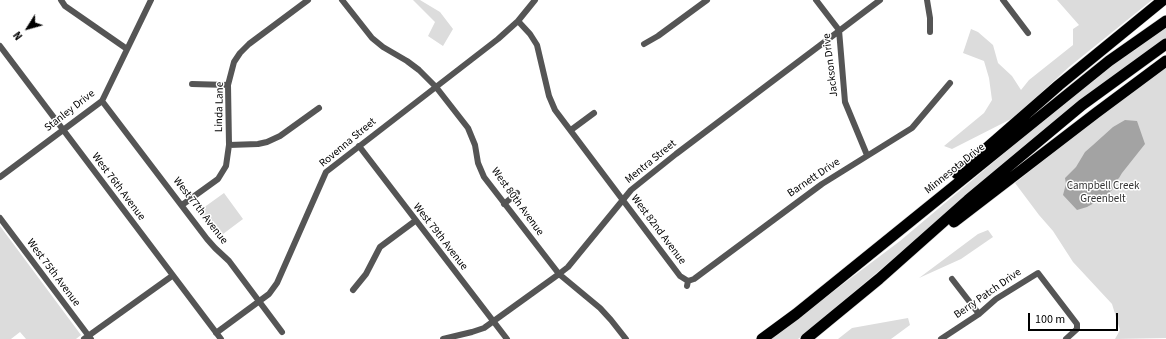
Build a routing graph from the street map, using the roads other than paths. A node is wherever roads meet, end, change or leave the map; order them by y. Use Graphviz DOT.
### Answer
graph roads {
  1 [pos="61,0"];
  2 [pos="151,0"];
  3 [pos="308,0"];
  4 [pos="342,0"];
  5 [pos="535,0"];
  6 [pos="707,0"];
  7 [pos="816,0"];
  8 [pos="880,0"];
  9 [pos="927,0"];
  10 [pos="1004,0"];
  11 [pos="1163,0"];
  12 [pos="518,21"];
  13 [pos="1166,21"];
  14 [pos="839,30"];
  15 [pos="930,32"];
  16 [pos="1028,33"];
  17 [pos="644,44"];
  18 [pos="1166,44"];
  19 [pos="0,46"];
  20 [pos="126,49"];
  21 [pos="1166,61"];
  22 [pos="950,83"];
  23 [pos="192,84"];
  24 [pos="228,85"];
  25 [pos="436,87"];
  26 [pos="102,101"];
  27 [pos="319,108"];
  28 [pos="594,113"];
  29 [pos="63,130"];
  30 [pos="571,130"];
  31 [pos="229,145"];
  32 [pos="359,146"];
  33 [pos="867,156"];
  34 [pos="0,177"];
  35 [pos="516,193"];
  36 [pos="622,199"];
  37 [pos="504,204"];
  38 [pos="182,205"];
  39 [pos="0,218"];
  40 [pos="415,221"];
  41 [pos="853,268"];
  42 [pos="559,274"];
  43 [pos="172,276"];
  44 [pos="879,279"];
  45 [pos="952,279"];
  46 [pos="688,283"];
  47 [pos="353,290"];
  48 [pos="259,301"];
  49 [pos="979,314"];
  50 [pos="494,322"];
  51 [pos="282,332"];
  52 [pos="216,333"];
  53 [pos="88,338"];
  54 [pos="221,339"];
  55 [pos="443,339"];
  56 [pos="506,339"];
  57 [pos="626,339"];
  58 [pos="762,339"];
  59 [pos="806,339"];
  60 [pos="941,339"];
  61 [pos="1066,339"];
  1 -- 20 [label="street"];
  2 -- 20 [label="street, Stanley Drive"];
  3 -- 24 [label="street, Linda Lane"];
  4 -- 25 [label="street, West 80th Avenue"];
  5 -- 12 [label="street, Rovenna Street"];
  6 -- 17 [label="street"];
  7 -- 14 [label="street, Jackson Drive"];
  8 -- 14 [label="street, Mentra Street"];
  9 -- 15 [label="street"];
  10 -- 16 [label="street"];
  11 -- 41 [label="highway"];
  12 -- 25 [label="street, Rovenna Street"];
  12 -- 30 [label="street, West 82nd Avenue"];
  13 -- 41 [label="highway, Minnesota Drive"];
  14 -- 33 [label="street, Jackson Drive"];
  14 -- 36 [label="street, Mentra Street"];
  18 -- 44 [label="highway"];
  19 -- 29 [label="street, West 76th Avenue"];
  20 -- 26 [label="street, Stanley Drive"];
  21 -- 44 [label="highway"];
  22 -- 33 [label="street, Barnett Drive"];
  23 -- 24 [label="street"];
  24 -- 31 [label="street, Linda Lane"];
  25 -- 32 [label="street, Rovenna Street"];
  25 -- 37 [label="street, West 80th Avenue"];
  26 -- 29 [label="street, Stanley Drive"];
  26 -- 38 [label="street, West 77th Avenue"];
  27 -- 31 [label="street"];
  28 -- 30 [label="street"];
  29 -- 34 [label="street, Stanley Drive"];
  29 -- 43 [label="street, West 76th Avenue"];
  30 -- 36 [label="street, West 82nd Avenue"];
  31 -- 38 [label="street, Linda Lane"];
  32 -- 40 [label="street, West 79th Avenue"];
  32 -- 48 [label="street, Rovenna Street"];
  33 -- 46 [label="street, Barnett Drive"];
  35 -- 37 [label="street"];
  36 -- 42 [label="street, Mentra Street"];
  36 -- 46 [label="street, West 82nd Avenue"];
  37 -- 42 [label="street, West 80th Avenue"];
  38 -- 48 [label="street, West 77th Avenue"];
  39 -- 53 [label="street, West 75th Avenue"];
  40 -- 47 [label="street"];
  40 -- 50 [label="street, West 79th Avenue"];
  41 -- 58 [label="highway, Minnesota Drive"];
  42 -- 50 [label="street, Mentra Street"];
  42 -- 57 [label="street, West 80th Avenue"];
  43 -- 52 [label="street, West 76th Avenue"];
  43 -- 53 [label="street"];
  44 -- 59 [label="highway"];
  45 -- 49 [label="street"];
  48 -- 51 [label="street, West 77th Avenue"];
  48 -- 52 [label="street, Rovenna Street"];
  49 -- 60 [label="street, Berry Patch Drive"];
  49 -- 61 [label="street, Berry Patch Drive"];
  50 -- 55 [label="street, Mentra Street"];
  50 -- 56 [label="street, West 79th Avenue"];
  52 -- 54 [label="street, West 76th Avenue"];
}
